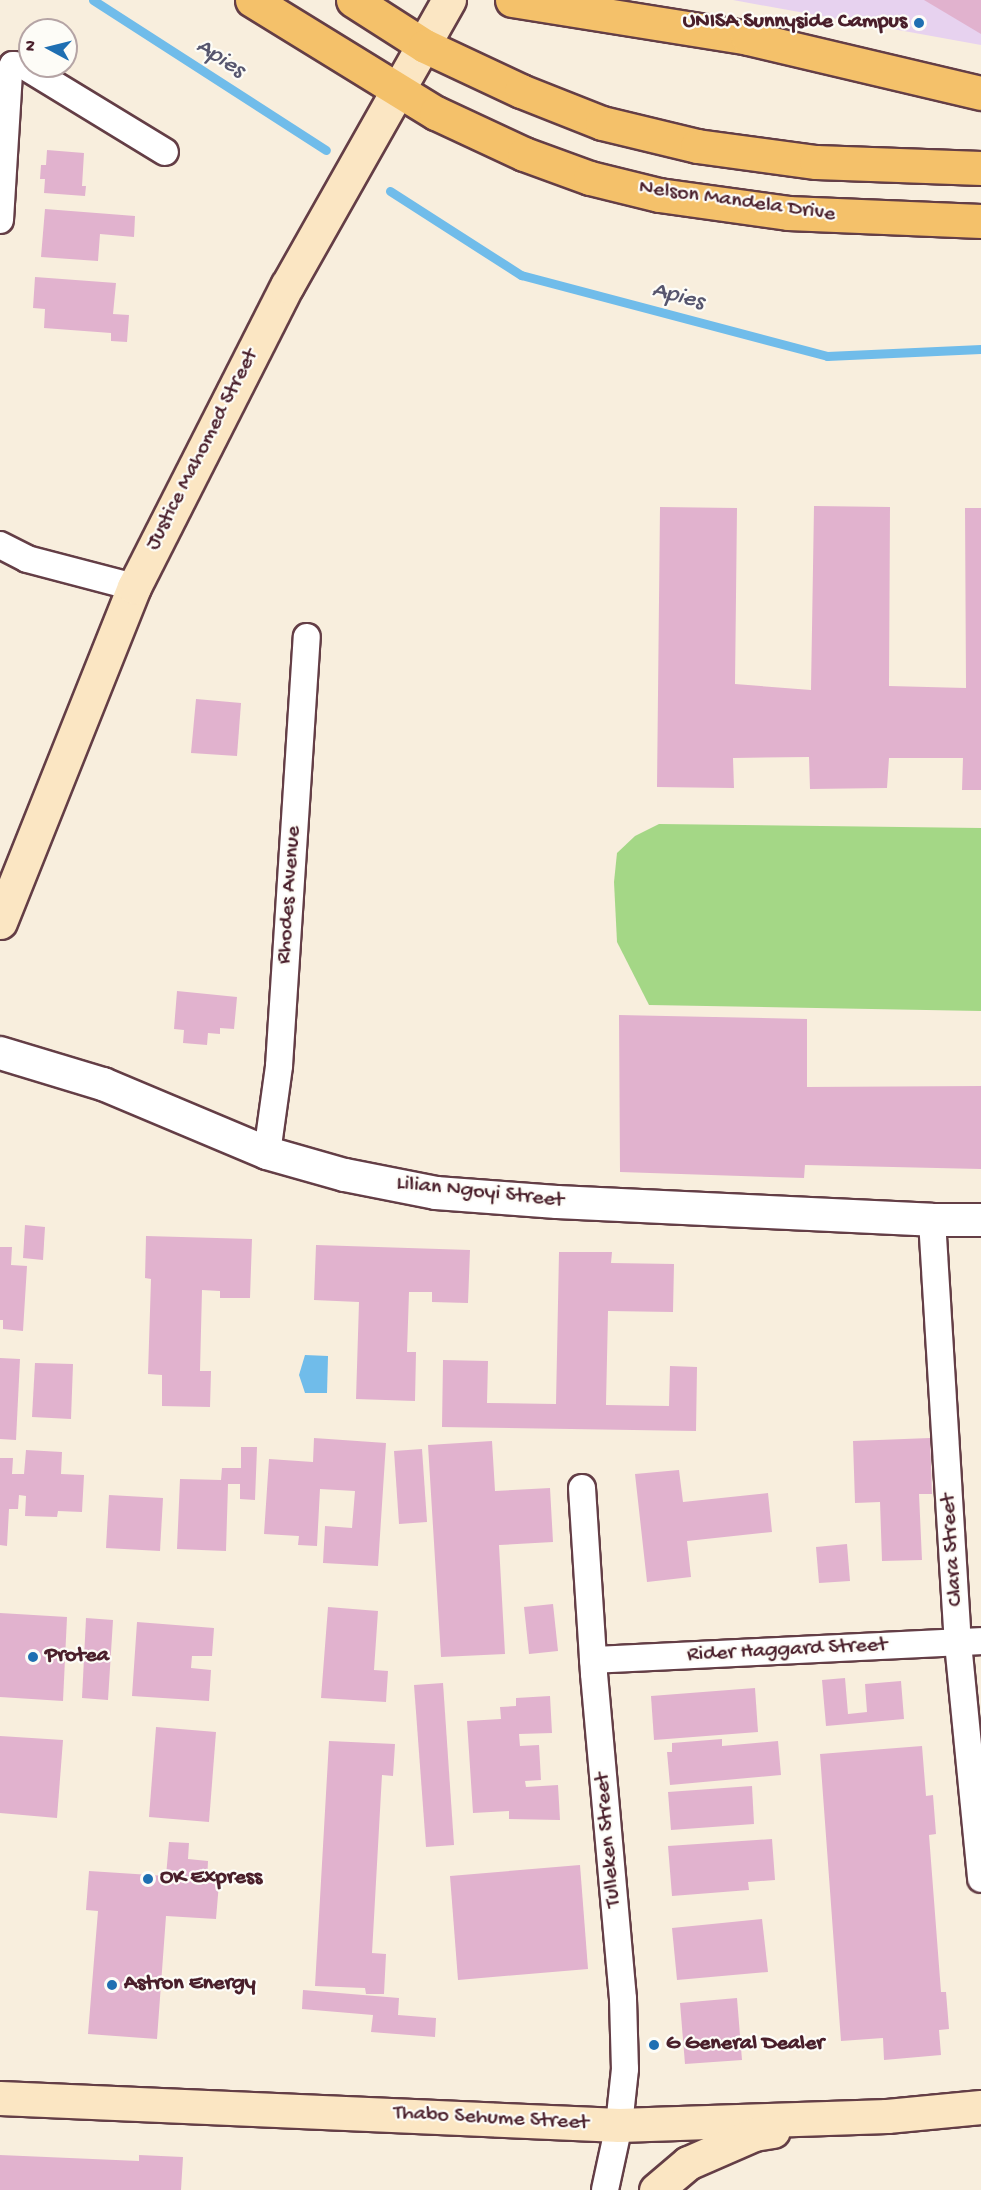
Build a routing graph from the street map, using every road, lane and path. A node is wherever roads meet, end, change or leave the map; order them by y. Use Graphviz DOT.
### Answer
graph roads {
  1 [pos="252,0"];
  2 [pos="352,0"];
  3 [pos="449,0"];
  4 [pos="512,0"];
  5 [pos="425,46"];
  6 [pos="7,58"];
  7 [pos="397,92"];
  8 [pos="981,93"];
  9 [pos="165,152"];
  10 [pos="981,168"];
  11 [pos="0,220"];
  12 [pos="981,221"];
  13 [pos="0,545"];
  14 [pos="134,587"];
  15 [pos="307,637"];
  16 [pos="0,921"];
  17 [pos="0,1053"];
  18 [pos="267,1153"];
  19 [pos="932,1220"];
  20 [pos="981,1220"];
  21 [pos="582,1488"];
  22 [pos="970,1642"];
  23 [pos="593,1660"];
  24 [pos="981,1879"];
  25 [pos="0,2098"];
  26 [pos="981,2107"];
  27 [pos="887,2116"];
  28 [pos="619,2125"];
  29 [pos="606,2190"];
  30 [pos="656,2190"];
  1 -- 7 [label="main road, Nelson Mandela Drive"];
  2 -- 5 [label="main road"];
  3 -- 5 [label="main road, Justice Mahomed Street"];
  4 -- 8 [label="main road"];
  5 -- 7 [label="main road, Justice Mahomed Street"];
  5 -- 10 [label="main road"];
  6 -- 9 [label="street"];
  6 -- 11 [label="street"];
  7 -- 12 [label="main road, Nelson Mandela Drive"];
  7 -- 14 [label="main road, Justice Mahomed Street"];
  13 -- 14 [label="street"];
  14 -- 16 [label="main road, Justice Mahomed Street"];
  15 -- 18 [label="street, Rhodes Avenue"];
  17 -- 18 [label="street, Lilian Ngoyi Street"];
  18 -- 19 [label="street, Lilian Ngoyi Street"];
  19 -- 20 [label="street, Lilian Ngoyi Street"];
  19 -- 22 [label="street, Clara Street"];
  21 -- 23 [label="street, Tulleken Street"];
  22 -- 23 [label="street, Rider Haggard Street"];
  22 -- 24 [label="street, Clara Street"];
  23 -- 28 [label="street, Tulleken Street"];
  25 -- 28 [label="main road, Thabo Sehume Street"];
  26 -- 27 [label="main road, Thabo Sehume Street"];
  27 -- 28 [label="main road, Thabo Sehume Street"];
  27 -- 30 [label="main road"];
  28 -- 29 [label="street, Tulleken Street"];
}
